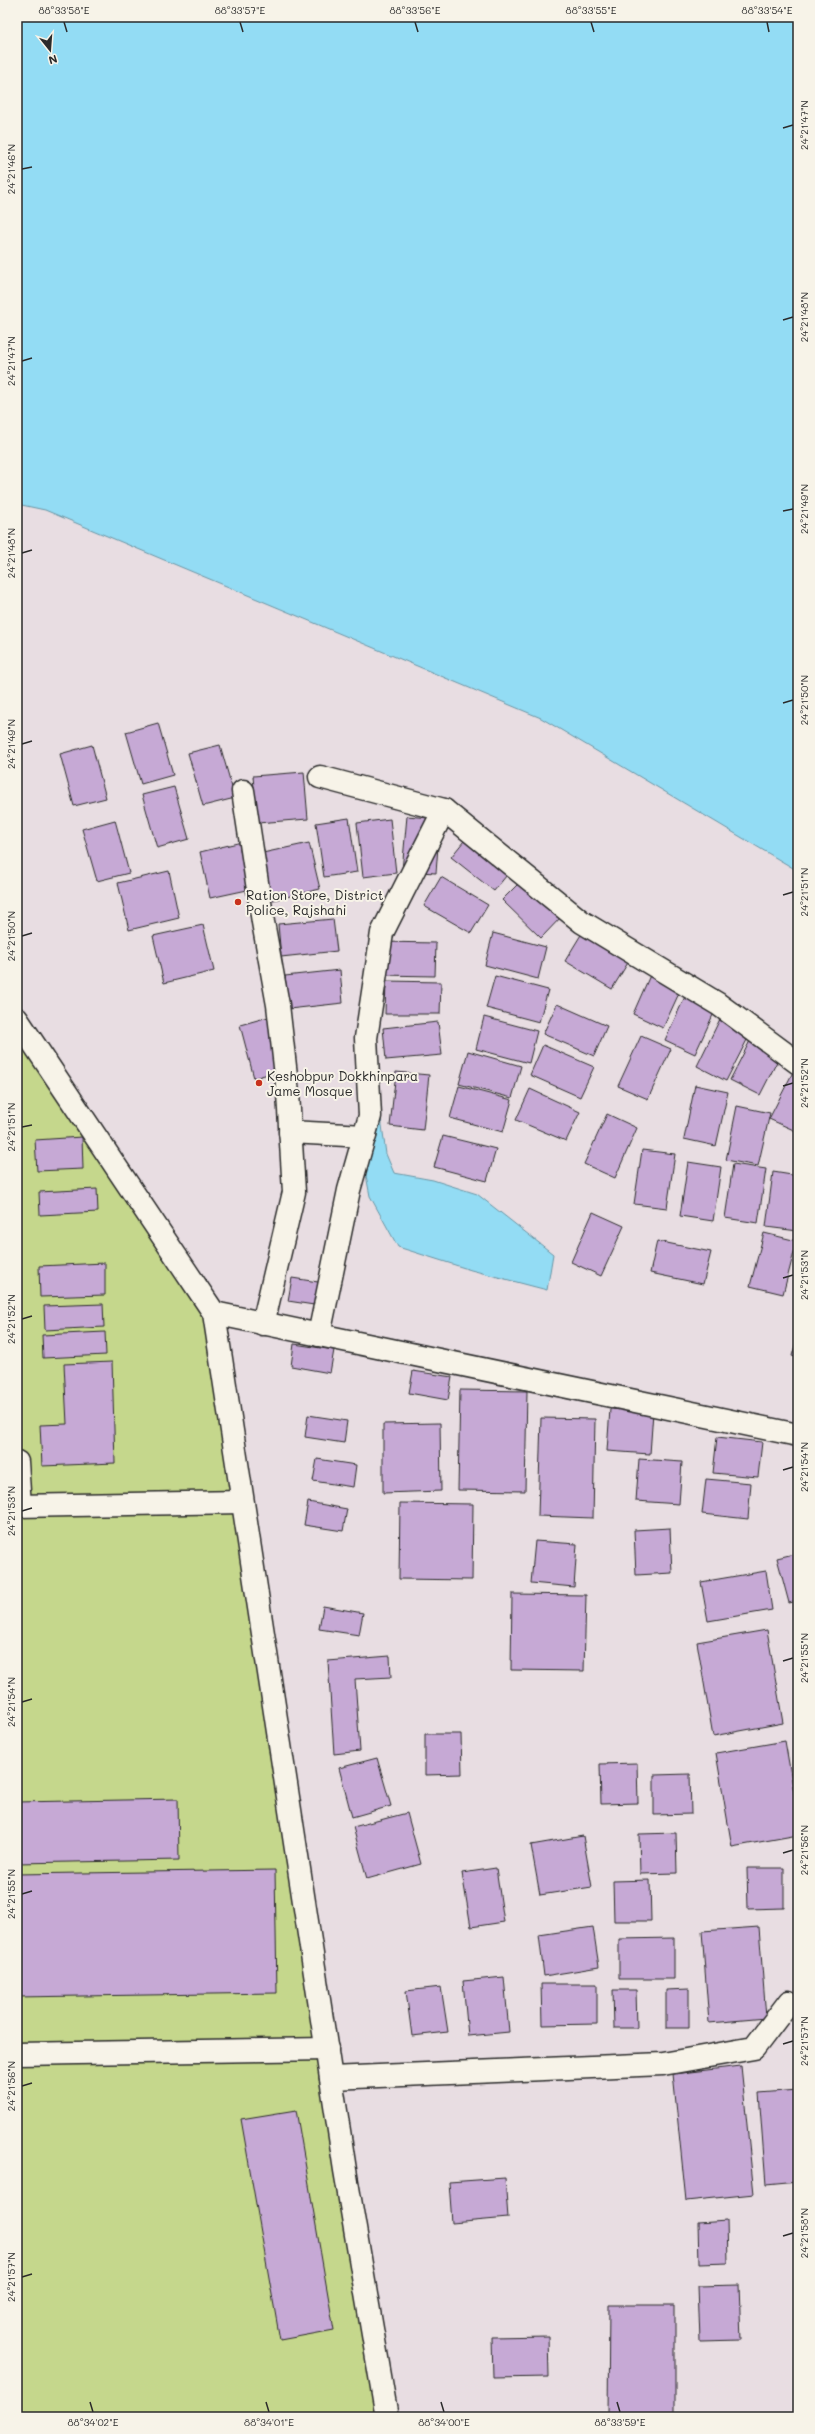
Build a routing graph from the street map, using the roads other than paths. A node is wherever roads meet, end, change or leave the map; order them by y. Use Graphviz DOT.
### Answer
graph roads {
  1 [pos="320,777"];
  2 [pos="243,791"];
  3 [pos="444,810"];
  4 [pos="17,1019"];
  5 [pos="798,1063"];
  6 [pos="290,1132"];
  7 [pos="365,1136"];
  8 [pos="214,1313"];
  9 [pos="263,1324"];
  10 [pos="320,1335"];
  11 [pos="798,1435"];
  12 [pos="17,1462"];
  13 [pos="242,1502"];
  14 [pos="19,1506"];
  15 [pos="789,2002"];
  16 [pos="327,2049"];
  17 [pos="17,2054"];
  18 [pos="331,2078"];
  19 [pos="387,2417"];
  1 -- 3 [label="street"];
  2 -- 6 [label="street"];
  3 -- 5 [label="street"];
  3 -- 7 [label="street"];
  4 -- 8 [label="street"];
  6 -- 7 [label="street"];
  6 -- 9 [label="street"];
  7 -- 10 [label="street"];
  8 -- 9 [label="street"];
  8 -- 13 [label="street"];
  9 -- 10 [label="street"];
  10 -- 11 [label="street"];
  12 -- 14 [label="street"];
  13 -- 14 [label="street"];
  13 -- 16 [label="street"];
  15 -- 18 [label="street"];
  16 -- 17 [label="street"];
  16 -- 18 [label="street"];
  18 -- 19 [label="street"];
}
